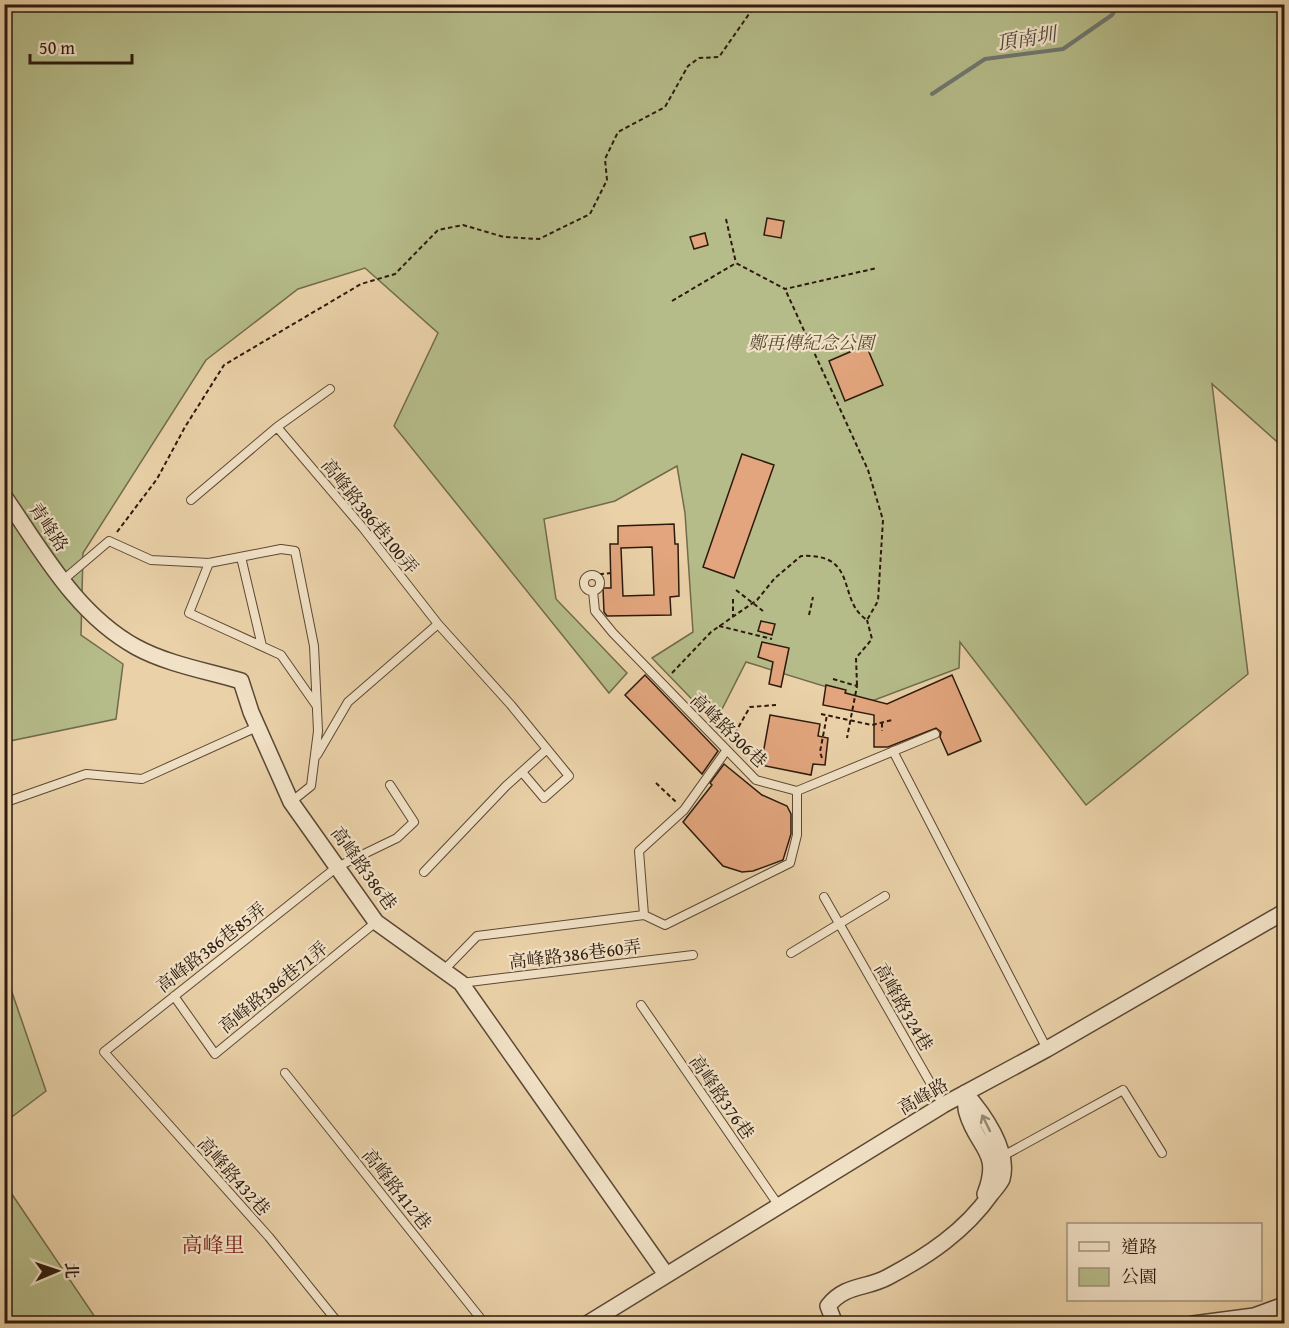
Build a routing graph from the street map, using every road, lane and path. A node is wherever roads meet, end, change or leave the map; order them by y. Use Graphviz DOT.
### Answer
graph roads {
  1 [pos="756,4"];
  2 [pos="726,219"];
  3 [pos="736,263"];
  4 [pos="877,268"];
  5 [pos="785,289"];
  6 [pos="672,301"];
  7 [pos="330,389"];
  8 [pos="277,427"];
  9 [pos="4,496"];
  10 [pos="191,500"];
  11 [pos="109,542"];
  12 [pos="241,556"];
  13 [pos="209,563"];
  14 [pos="611,573"];
  15 [pos="592,574"];
  16 [pos="62,581"];
  17 [pos="736,590"];
  18 [pos="813,597"];
  19 [pos="733,599"];
  20 [pos="753,603"];
  21 [pos="763,611"];
  22 [pos="809,615"];
  23 [pos="733,616"];
  24 [pos="867,620"];
  25 [pos="438,624"];
  26 [pos="719,626"];
  27 [pos="772,639"];
  28 [pos="262,646"];
  29 [pos="672,673"];
  30 [pos="833,679"];
  31 [pos="857,686"];
  32 [pos="776,705"];
  33 [pos="317,706"];
  34 [pos="821,714"];
  35 [pos="827,715"];
  36 [pos="850,720"];
  37 [pos="892,720"];
  38 [pos="882,723"];
  39 [pos="257,727"];
  40 [pos="882,731"];
  41 [pos="935,734"];
  42 [pos="847,738"];
  43 [pos="825,747"];
  44 [pos="546,750"];
  45 [pos="726,751"];
  46 [pos="893,751"];
  47 [pos="820,752"];
  48 [pos="822,758"];
  49 [pos="315,759"];
  50 [pos="522,772"];
  51 [pos="656,783"];
  52 [pos="390,785"];
  53 [pos="797,791"];
  54 [pos="4,799"];
  55 [pos="291,802"];
  56 [pos="684,810"];
  57 [pos="337,867"];
  58 [pos="424,872"];
  59 [pos="885,896"];
  60 [pos="824,897"];
  61 [pos="1284,912"];
  62 [pos="644,915"];
  63 [pos="376,922"];
  64 [pos="839,924"];
  65 [pos="790,953"];
  66 [pos="693,955"];
  67 [pos="444,970"];
  68 [pos="461,983"];
  69 [pos="174,996"];
  70 [pos="641,1005"];
  71 [pos="1047,1049"];
  72 [pos="104,1052"];
  73 [pos="285,1073"];
  74 [pos="965,1093"];
  75 [pos="943,1105"];
  76 [pos="1162,1154"];
  77 [pos="1003,1156"];
  78 [pos="779,1206"];
  79 [pos="978,1212"];
  80 [pos="666,1273"];
  81 [pos="1284,1305"];
  82 [pos="339,1323"];
  83 [pos="485,1323"];
  84 [pos="587,1323"];
  85 [pos="835,1323"];
  86 [pos="1193,1323"];
  1 -- 11 [label="path"];
  2 -- 3 [label="path"];
  3 -- 5 [label="path"];
  3 -- 6 [label="path"];
  4 -- 5 [label="path"];
  5 -- 24 [label="path"];
  7 -- 8 [label="lane"];
  8 -- 10 [label="lane"];
  8 -- 25 [label="lane, 高峰路386巷100弄"];
  9 -- 16 [label="street, 青峰路"];
  11 -- 13 [label="lane"];
  11 -- 16 [label="lane"];
  12 -- 13 [label="lane"];
  12 -- 28 [label="lane"];
  12 -- 33 [label="lane"];
  13 -- 28 [label="lane"];
  14 -- 15 [label="path"];
  15 -- 45 [label="lane, 高峰路306巷"];
  16 -- 39 [label="street, 高峰路386巷"];
  17 -- 20 [label="path"];
  18 -- 22 [label="path"];
  19 -- 23 [label="path"];
  20 -- 21 [label="path"];
  20 -- 23 [label="path"];
  20 -- 24 [label="path"];
  23 -- 26 [label="path"];
  24 -- 31 [label="path"];
  25 -- 44 [label="lane, 高峰路386巷100弄"];
  25 -- 49 [label="lane"];
  26 -- 27 [label="path"];
  26 -- 29 [label="path"];
  28 -- 33 [label="lane"];
  30 -- 31 [label="path"];
  31 -- 36 [label="path"];
  32 -- 45 [label="path"];
  33 -- 49 [label="lane"];
  34 -- 35 [label="path"];
  35 -- 36 [label="path"];
  35 -- 47 [label="path"];
  36 -- 38 [label="path"];
  36 -- 42 [label="path"];
  37 -- 38 [label="path"];
  38 -- 40 [label="path"];
  39 -- 54 [label="lane"];
  39 -- 55 [label="street, 高峰路386巷"];
  41 -- 46 [label="lane"];
  43 -- 47 [label="path"];
  44 -- 50 [label="lane"];
  44 -- 50 [label="lane, 高峰路386巷100弄"];
  45 -- 53 [label="lane, 高峰路306巷"];
  45 -- 56 [label="lane"];
  46 -- 53 [label="lane"];
  46 -- 71 [label="lane"];
  47 -- 48 [label="path"];
  49 -- 55 [label="lane"];
  50 -- 58 [label="lane"];
  51 -- 56 [label="path"];
  52 -- 57 [label="lane, 高峰路386巷85弄"];
  53 -- 62 [label="lane"];
  55 -- 57 [label="street, 高峰路386巷"];
  56 -- 62 [label="lane"];
  57 -- 63 [label="street, 高峰路386巷"];
  57 -- 69 [label="lane, 高峰路386巷85弄"];
  59 -- 64 [label="lane"];
  60 -- 64 [label="lane, 高峰路324巷"];
  61 -- 71 [label="street, 高峰路"];
  62 -- 67 [label="lane"];
  63 -- 67 [label="street, 高峰路386巷"];
  63 -- 69 [label="lane, 高峰路386巷71弄"];
  64 -- 65 [label="lane"];
  64 -- 75 [label="lane, 高峰路324巷"];
  66 -- 68 [label="lane, 高峰路386巷60弄"];
  67 -- 68 [label="street, 高峰路386巷"];
  68 -- 80 [label="street, 高峰路386巷"];
  69 -- 72 [label="lane, 高峰路386巷85弄"];
  70 -- 78 [label="lane, 高峰路376巷"];
  71 -- 74 [label="street, 高峰路"];
  72 -- 82 [label="lane, 高峰路432巷"];
  73 -- 83 [label="lane, 高峰路412巷"];
  74 -- 75 [label="street, 高峰路"];
  77 -- 74 [label="street, one-way"];
  74 -- 79 [label="street"];
  75 -- 78 [label="street, 高峰路"];
  76 -- 77 [label="lane"];
  77 -- 79 [label="street"];
  78 -- 80 [label="street, 高峰路"];
  79 -- 85 [label="street"];
  80 -- 84 [label="street, 高峰路"];
  81 -- 86 [label="street"];
}
